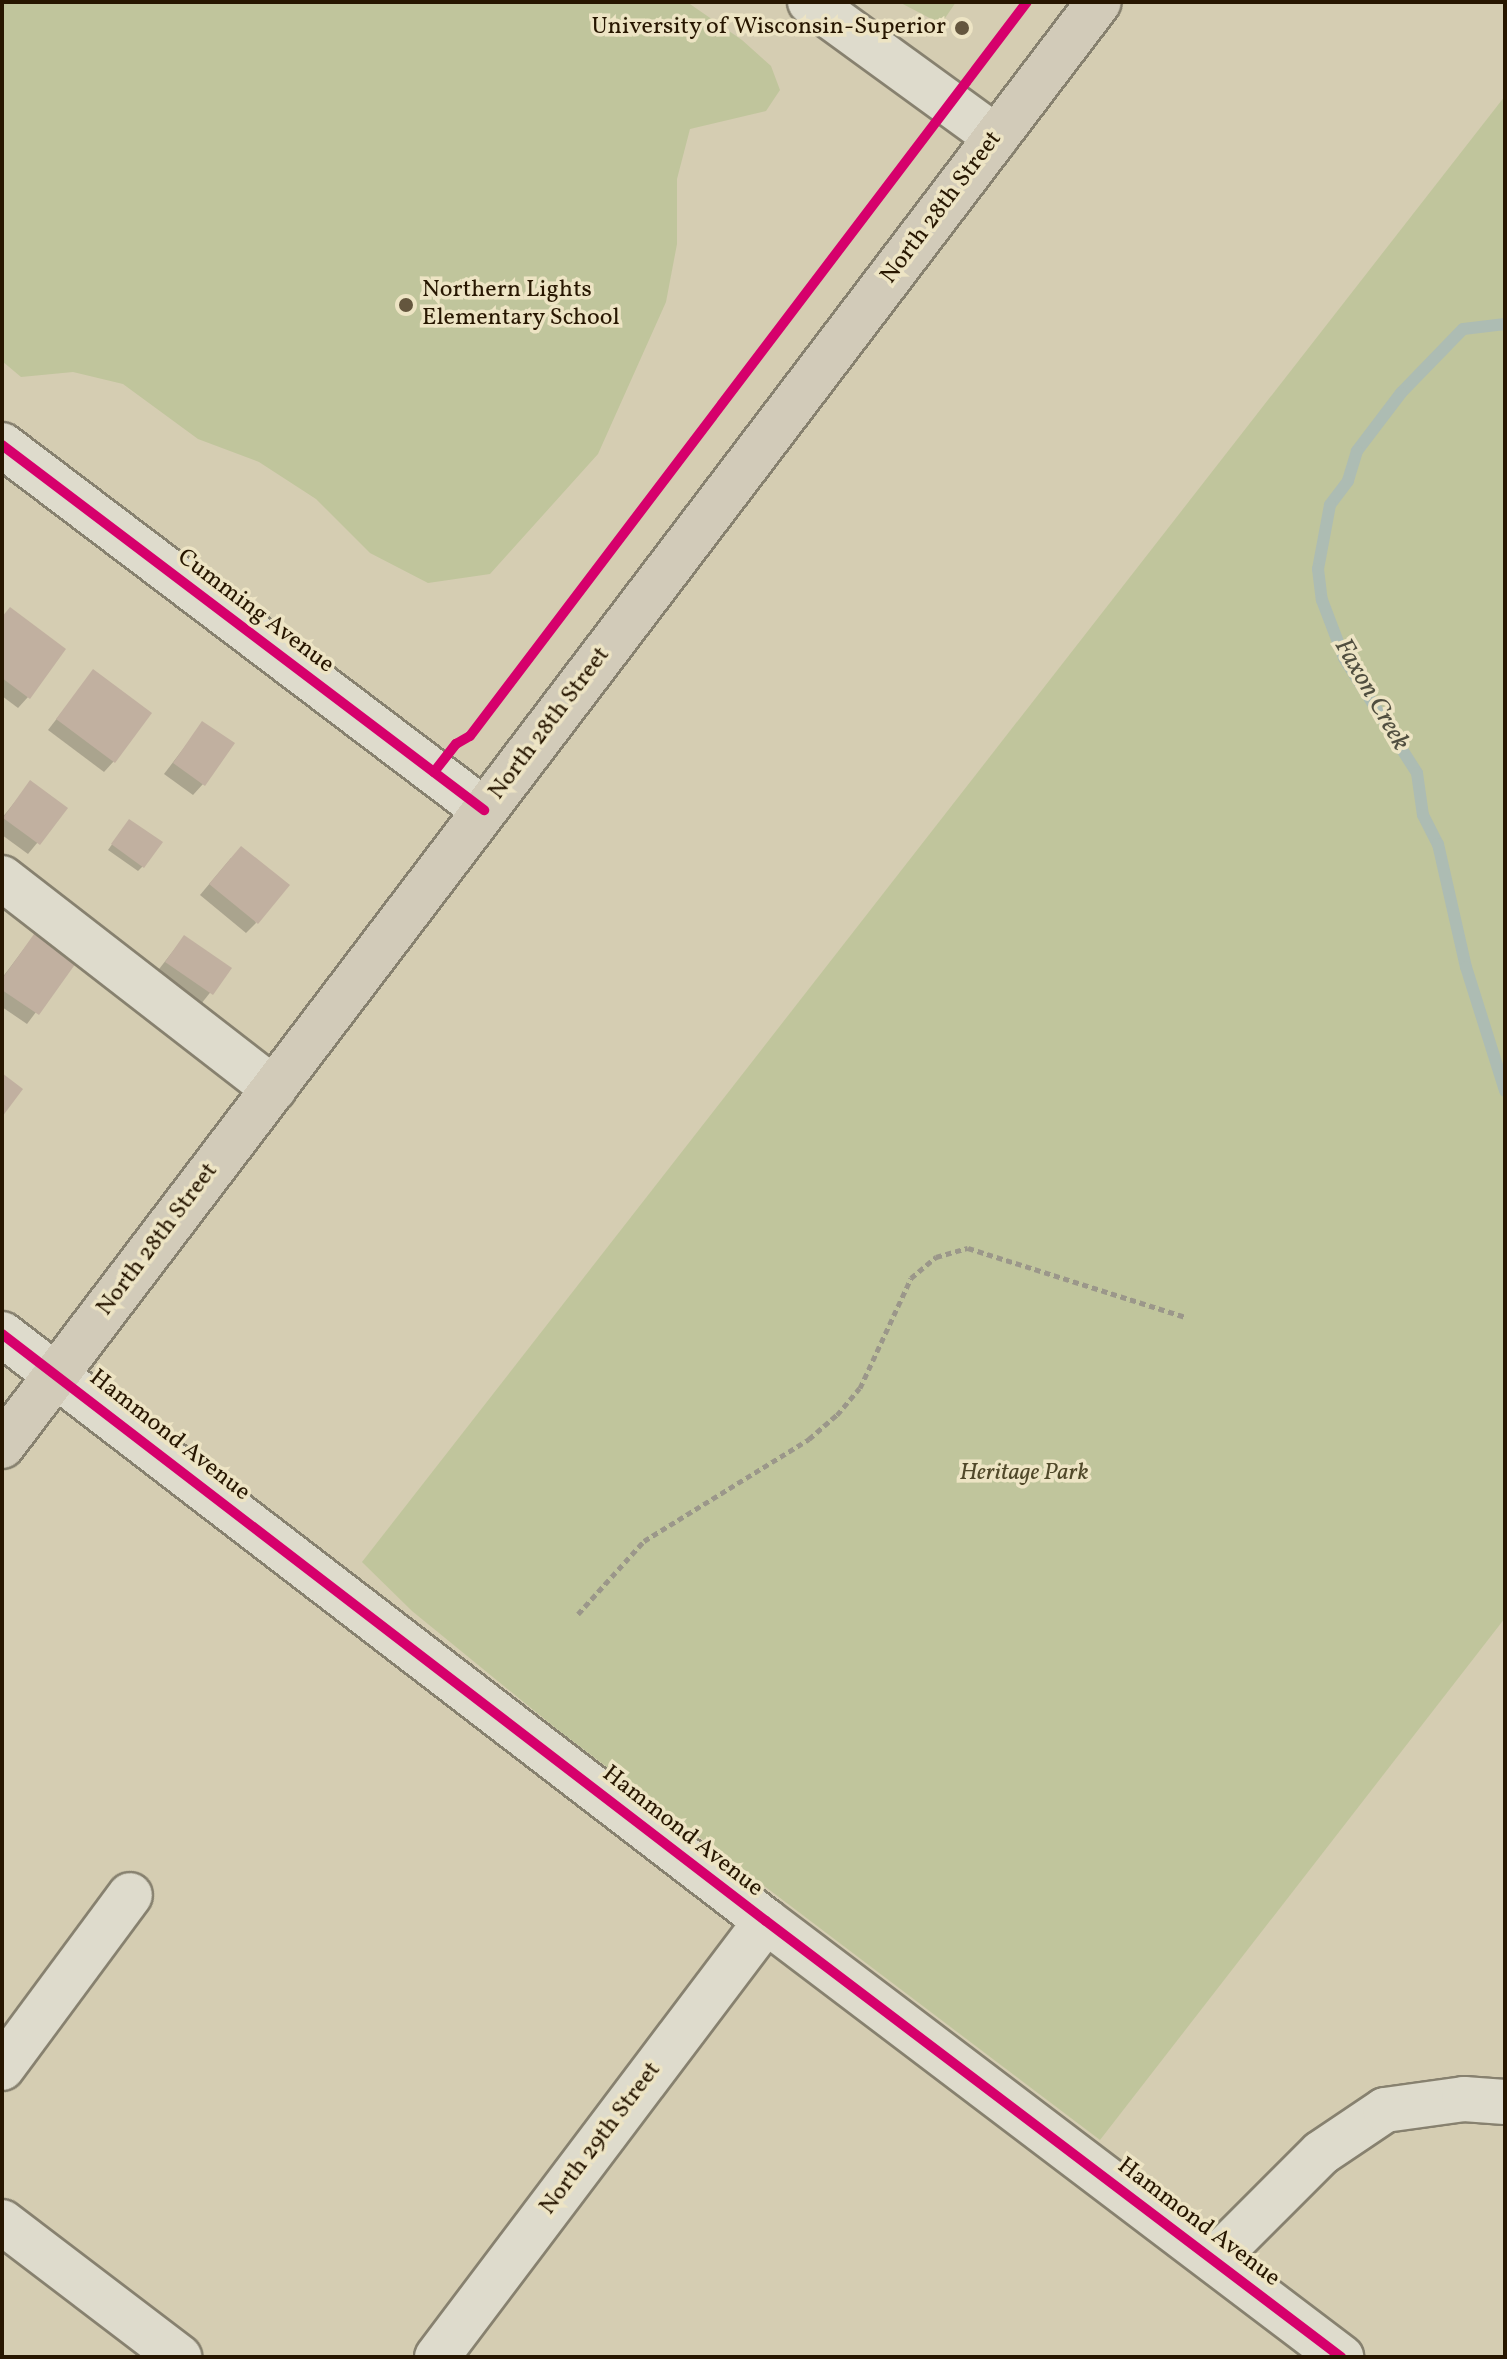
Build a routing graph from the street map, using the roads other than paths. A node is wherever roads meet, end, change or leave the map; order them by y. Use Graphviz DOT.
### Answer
graph roads {
  1 [pos="810,2"];
  2 [pos="1099,2"];
  3 [pos="996,137"];
  4 [pos="2,445"];
  5 [pos="484,810"];
  6 [pos="2,878"];
  7 [pos="274,1089"];
  8 [pos="2,1334"];
  9 [pos="56,1374"];
  10 [pos="2,1446"];
  11 [pos="130,1895"];
  12 [pos="766,1921"];
  13 [pos="2,2068"];
  14 [pos="1505,2102"];
  15 [pos="2,2222"];
  16 [pos="1214,2260"];
  17 [pos="179,2357"];
  18 [pos="437,2357"];
  19 [pos="1341,2357"];
  1 -- 3 [label="street"];
  2 -- 3 [label="main road, North 28th Street"];
  3 -- 5 [label="main road, North 28th Street"];
  4 -- 5 [label="street, Cumming Avenue"];
  5 -- 7 [label="main road, North 28th Street"];
  6 -- 7 [label="street"];
  7 -- 9 [label="main road, North 28th Street"];
  8 -- 9 [label="street, Hammond Avenue"];
  9 -- 10 [label="main road, North 28th Street"];
  9 -- 12 [label="street, Hammond Avenue"];
  11 -- 13 [label="street"];
  12 -- 16 [label="street, Hammond Avenue"];
  12 -- 18 [label="street, North 29th Street"];
  14 -- 16 [label="street"];
  15 -- 17 [label="street"];
  16 -- 19 [label="street, Hammond Avenue"];
}
